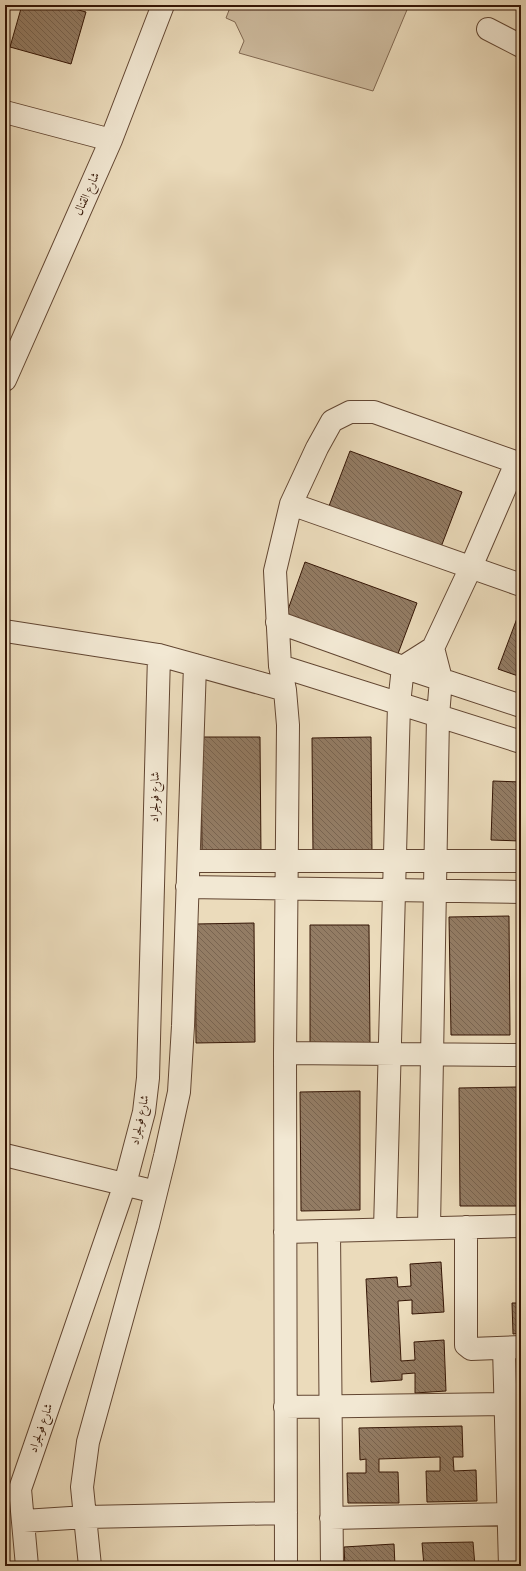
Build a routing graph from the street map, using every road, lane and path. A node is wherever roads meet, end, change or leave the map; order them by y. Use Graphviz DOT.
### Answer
graph roads {
  1 [pos="163,5"];
  2 [pos="488,29"];
  3 [pos="521,46"];
  4 [pos="5,112"];
  5 [pos="111,140"];
  6 [pos="5,380"];
  7 [pos="519,464"];
  8 [pos="291,504"];
  9 [pos="471,567"];
  10 [pos="521,585"];
  11 [pos="277,622"];
  12 [pos="5,631"];
  13 [pos="433,648"];
  14 [pos="159,655"];
  15 [pos="195,665"];
  16 [pos="280,666"];
  17 [pos="403,667"];
  18 [pos="441,680"];
  19 [pos="284,690"];
  20 [pos="399,704"];
  21 [pos="521,706"];
  22 [pos="438,716"];
  23 [pos="521,742"];
  24 [pos="189,861"];
  25 [pos="286,861"];
  26 [pos="395,861"];
  27 [pos="436,861"];
  28 [pos="521,861"];
  29 [pos="187,887"];
  30 [pos="286,888"];
  31 [pos="394,890"];
  32 [pos="435,890"];
  33 [pos="521,892"];
  34 [pos="285,1053"];
  35 [pos="390,1054"];
  36 [pos="432,1054"];
  37 [pos="521,1055"];
  38 [pos="5,1155"];
  39 [pos="125,1184"];
  40 [pos="156,1192"];
  41 [pos="521,1226"];
  42 [pos="466,1227"];
  43 [pos="429,1228"];
  44 [pos="385,1229"];
  45 [pos="329,1231"];
  46 [pos="285,1232"];
  47 [pos="513,1348"];
  48 [pos="506,1404"];
  49 [pos="330,1406"];
  50 [pos="286,1407"];
  51 [pos="13,1487"];
  52 [pos="286,1513"];
  53 [pos="86,1517"];
  54 [pos="331,1518"];
  55 [pos="24,1521"];
  56 [pos="513,1526"];
  57 [pos="27,1566"];
  58 [pos="90,1566"];
  59 [pos="286,1566"];
  60 [pos="332,1566"];
  61 [pos="510,1566"];
  1 -- 5 [label="street, شارع القنال"];
  2 -- 3 [label="street"];
  4 -- 5 [label="street"];
  5 -- 6 [label="street, شارع القنال"];
  7 -- 8 [label="street"];
  7 -- 9 [label="street"];
  8 -- 9 [label="street"];
  8 -- 11 [label="street"];
  9 -- 10 [label="street"];
  9 -- 13 [label="street"];
  11 -- 16 [label="street"];
  11 -- 17 [label="street"];
  12 -- 14 [label="street"];
  13 -- 17 [label="street"];
  13 -- 18 [label="street"];
  14 -- 15 [label="street"];
  14 -- 39 [label="street, شارع فولجراد"];
  15 -- 19 [label="street"];
  15 -- 24 [label="street"];
  16 -- 19 [label="street"];
  16 -- 20 [label="street"];
  17 -- 18 [label="street"];
  17 -- 20 [label="street"];
  18 -- 21 [label="street"];
  18 -- 22 [label="street"];
  19 -- 25 [label="street"];
  20 -- 22 [label="street"];
  20 -- 26 [label="street"];
  22 -- 23 [label="street"];
  22 -- 27 [label="street"];
  24 -- 25 [label="street"];
  24 -- 29 [label="street"];
  25 -- 26 [label="street"];
  25 -- 30 [label="street"];
  26 -- 27 [label="street"];
  26 -- 31 [label="street"];
  27 -- 28 [label="street"];
  27 -- 32 [label="street"];
  29 -- 30 [label="street"];
  29 -- 40 [label="street"];
  30 -- 31 [label="street"];
  30 -- 34 [label="street"];
  31 -- 32 [label="street"];
  31 -- 35 [label="street"];
  32 -- 33 [label="street"];
  32 -- 36 [label="street"];
  34 -- 35 [label="street"];
  34 -- 46 [label="street"];
  35 -- 36 [label="street"];
  35 -- 44 [label="street"];
  36 -- 37 [label="street"];
  36 -- 43 [label="street"];
  38 -- 39 [label="street"];
  39 -- 40 [label="street"];
  39 -- 51 [label="street, شارع فولجراد"];
  40 -- 53 [label="street"];
  41 -- 42 [label="street"];
  42 -- 43 [label="street"];
  42 -- 47 [label="street"];
  43 -- 44 [label="street"];
  44 -- 45 [label="street"];
  45 -- 46 [label="street"];
  45 -- 49 [label="street"];
  46 -- 50 [label="street"];
  47 -- 48 [label="street"];
  48 -- 49 [label="street"];
  48 -- 56 [label="street"];
  49 -- 50 [label="street"];
  49 -- 54 [label="street"];
  50 -- 52 [label="street"];
  51 -- 55 [label="street, شارع فولجراد"];
  52 -- 53 [label="street"];
  52 -- 59 [label="street"];
  53 -- 55 [label="street"];
  53 -- 58 [label="street"];
  54 -- 56 [label="street"];
  54 -- 60 [label="street"];
  55 -- 57 [label="street, شارع فولجراد"];
  56 -- 61 [label="street"];
}
